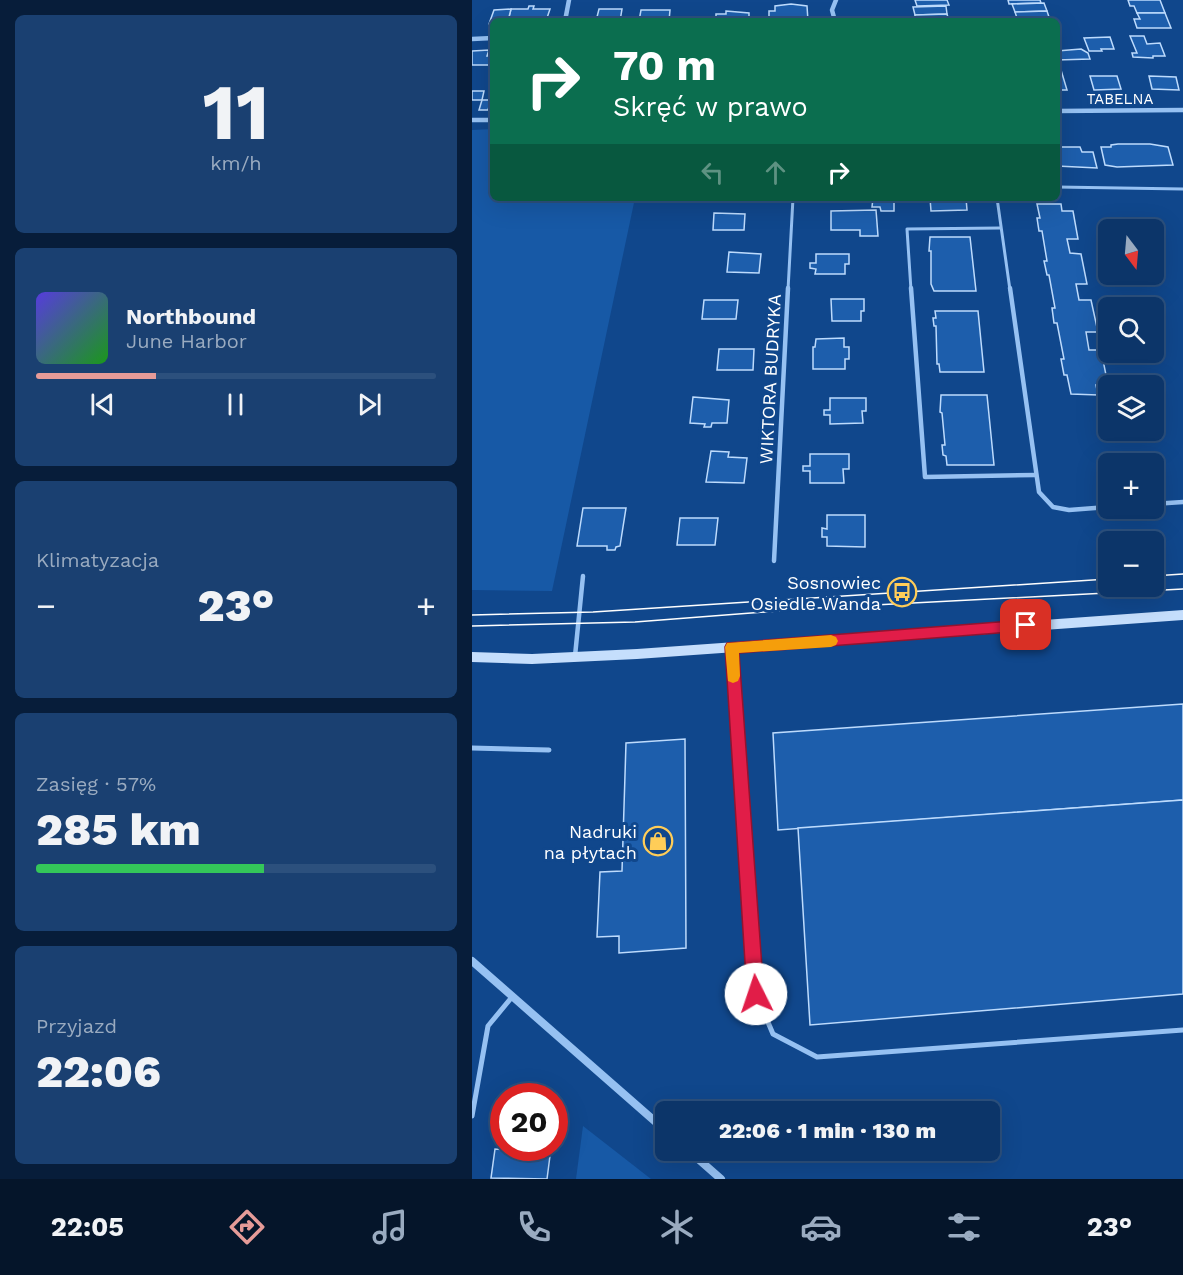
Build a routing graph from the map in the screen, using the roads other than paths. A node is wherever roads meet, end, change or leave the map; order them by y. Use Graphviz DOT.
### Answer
graph roads {
  1 [pos="569,0"];
  2 [pos="836,0"];
  3 [pos="566,18"];
  4 [pos="834,18"];
  5 [pos="490,38"];
  6 [pos="472,39"];
  7 [pos="1183,110"];
  8 [pos="1060,111"];
  9 [pos="472,120"];
  10 [pos="490,120"];
  11 [pos="1060,187"];
  12 [pos="1183,189"];
  13 [pos="793,201"];
  14 [pos="997,201"];
  15 [pos="1000,228"];
  16 [pos="1036,475"];
  17 [pos="1183,502"];
  18 [pos="1164,503"];
  19 [pos="1098,508"];
  20 [pos="774,561"];
  21 [pos="583,576"];
  22 [pos="1183,615"];
  23 [pos="732,647"];
  24 [pos="575,656"];
  25 [pos="472,657"];
  26 [pos="472,748"];
  27 [pos="549,750"];
  28 [pos="472,961"];
  29 [pos="512,997"];
  30 [pos="1183,1030"];
  31 [pos="472,1116"];
  32 [pos="655,1121"];
  33 [pos="701,1161"];
  34 [pos="721,1179"];
  1 -- 3 [label="street"];
  2 -- 4 [label="street"];
  5 -- 6 [label="street"];
  7 -- 8 [label="street, TABELNA"];
  9 -- 10 [label="street"];
  11 -- 12 [label="lane"];
  13 -- 20 [label="lane, WIKTORA BUDRYKA"];
  14 -- 15 [label="lane"];
  15 -- 16 [label="lane"];
  15 -- 16 [label="lane"];
  16 -- 19 [label="lane"];
  17 -- 18 [label="lane"];
  21 -- 24 [label="lane"];
  22 -- 23 [label="main road"];
  23 -- 24 [label="main road"];
  23 -- 30 [label="lane"];
  24 -- 25 [label="main road"];
  26 -- 27 [label="lane"];
  28 -- 29 [label="street"];
  29 -- 31 [label="lane"];
  29 -- 32 [label="street"];
  33 -- 34 [label="street"];
}
